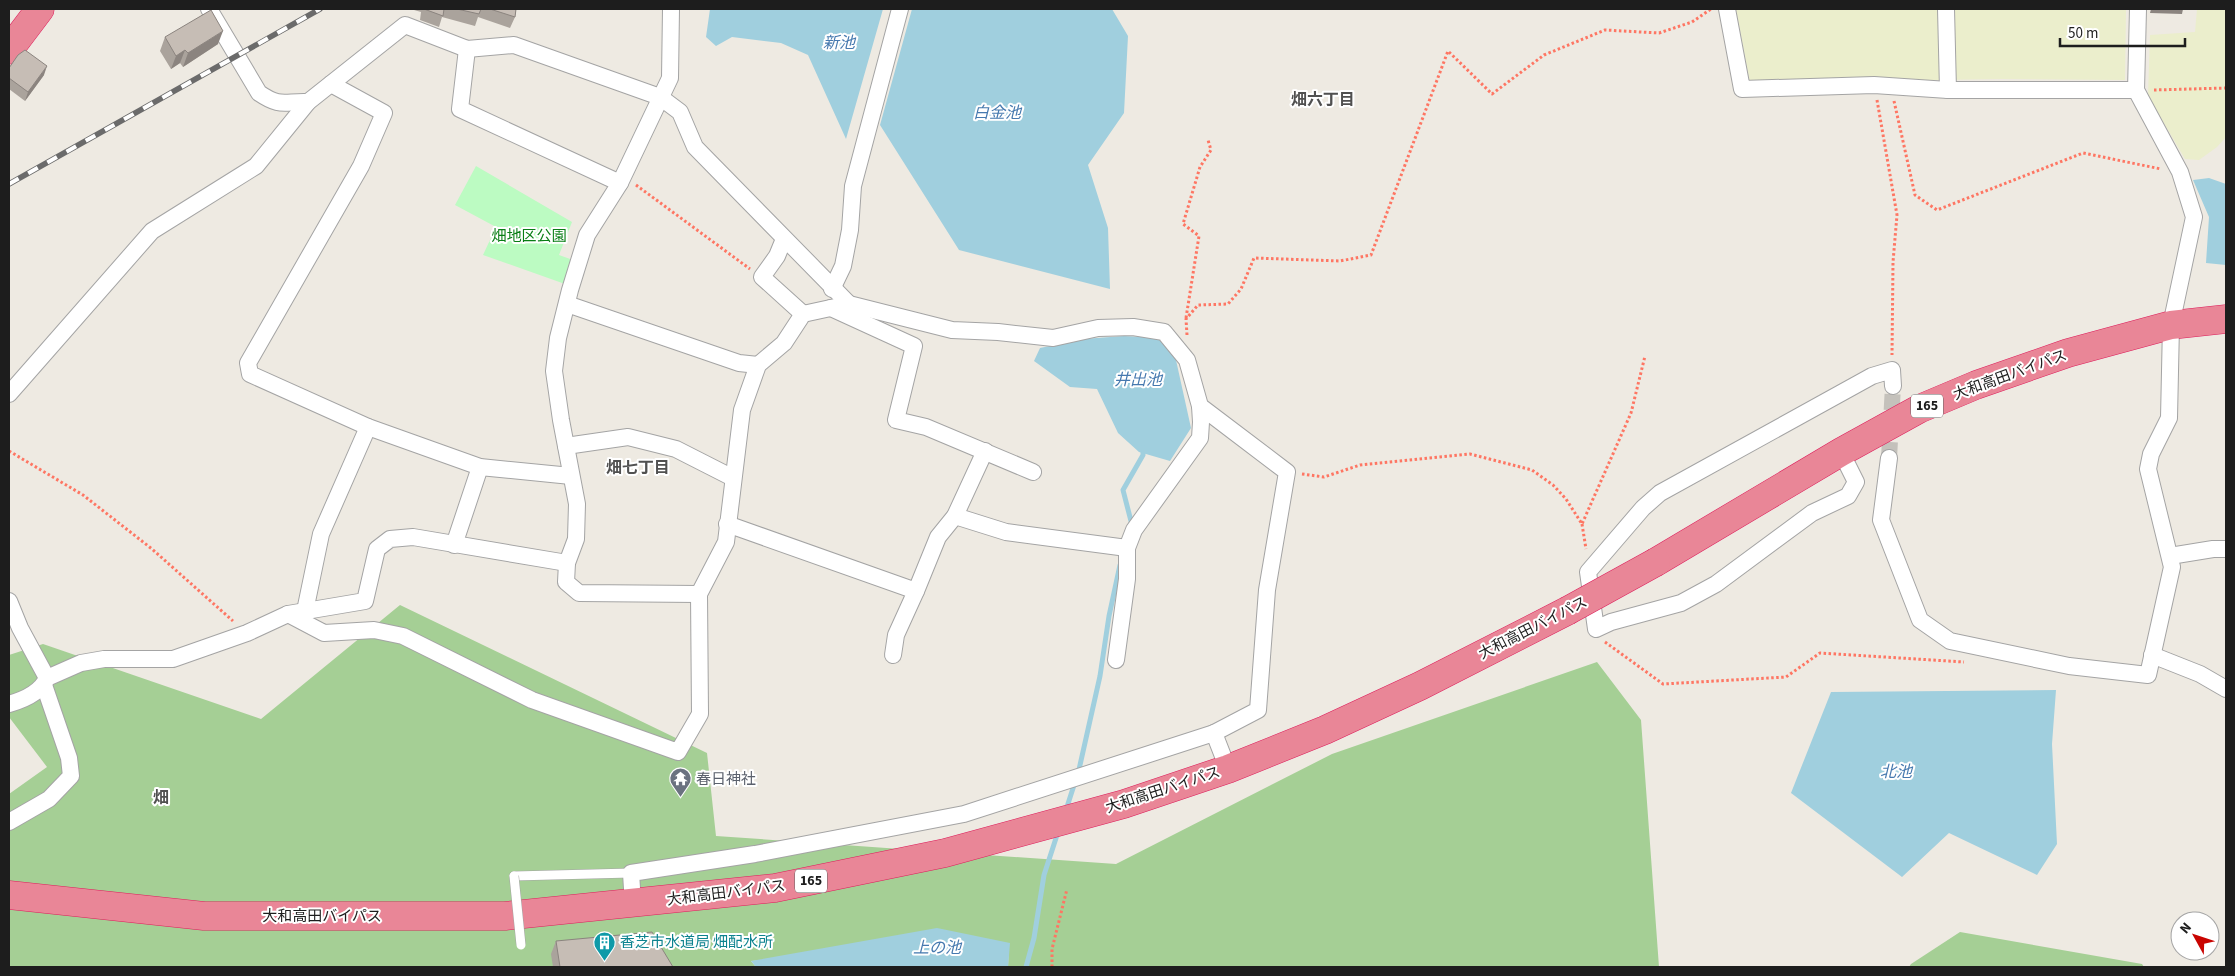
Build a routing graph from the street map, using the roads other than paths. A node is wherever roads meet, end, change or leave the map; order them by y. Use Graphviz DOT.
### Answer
graph roads {
  1 [pos="40,9"];
  2 [pos="209,9"];
  3 [pos="671,9"];
  4 [pos="900,9"];
  5 [pos="1727,9"];
  6 [pos="1946,9"];
  7 [pos="2138,9"];
  8 [pos="13,36"];
  9 [pos="468,50"];
  10 [pos="331,84"];
  11 [pos="1948,90"];
  12 [pos="2136,90"];
  13 [pos="660,97"];
  14 [pos="308,102"];
  15 [pos="622,180"];
  16 [pos="784,239"];
  17 [pos="832,289"];
  18 [pos="567,304"];
  19 [pos="849,304"];
  20 [pos="831,308"];
  21 [pos="803,314"];
  22 [pos="2226,319"];
  23 [pos="2172,325"];
  24 [pos="758,365"];
  25 [pos="1893,386"];
  26 [pos="9,394"];
  27 [pos="1200,406"];
  28 [pos="368,427"];
  29 [pos="566,446"];
  30 [pos="985,452"];
  31 [pos="1841,452"];
  32 [pos="1889,458"];
  33 [pos="480,467"];
  34 [pos="1033,472"];
  35 [pos="571,476"];
  36 [pos="733,478"];
  37 [pos="955,516"];
  38 [pos="727,524"];
  39 [pos="454,545"];
  40 [pos="1127,548"];
  41 [pos="2226,549"];
  42 [pos="2170,556"];
  43 [pos="567,563"];
  44 [pos="916,591"];
  45 [pos="699,594"];
  46 [pos="9,601"];
  47 [pos="305,611"];
  48 [pos="288,614"];
  49 [pos="893,655"];
  50 [pos="2152,656"];
  51 [pos="1116,660"];
  52 [pos="46,681"];
  53 [pos="2226,689"];
  54 [pos="9,704"];
  55 [pos="1214,733"];
  56 [pos="1228,769"];
  57 [pos="9,822"];
  58 [pos="631,873"];
  59 [pos="9,895"];
  60 [pos="633,904"];
  61 [pos="521,945"];
  1 -- 8 [label="highway"];
  2 -- 14 [label="street"];
  3 -- 13 [label="street"];
  4 -- 17 [label="street"];
  5 -- 11 [label="street"];
  6 -- 11 [label="street"];
  7 -- 12 [label="street"];
  9 -- 10 [label="street"];
  9 -- 13 [label="street"];
  9 -- 15 [label="street"];
  10 -- 14 [label="street"];
  10 -- 28 [label="street"];
  11 -- 12 [label="street"];
  12 -- 23 [label="street"];
  13 -- 15 [label="street"];
  13 -- 16 [label="street"];
  14 -- 26 [label="street"];
  15 -- 18 [label="street"];
  16 -- 17 [label="street"];
  16 -- 21 [label="street"];
  17 -- 19 [label="street"];
  18 -- 24 [label="street"];
  18 -- 29 [label="street"];
  19 -- 20 [label="street"];
  19 -- 27 [label="street"];
  20 -- 21 [label="street"];
  20 -- 30 [label="street"];
  21 -- 24 [label="street"];
  22 -- 23 [label="highway, 大和高田バイパス / 165"];
  23 -- 31 [label="highway, 大和高田バイパス / 165"];
  23 -- 42 [label="street"];
  24 -- 36 [label="street"];
  25 -- 31 [label="street"];
  27 -- 40 [label="street"];
  27 -- 55 [label="street"];
  28 -- 33 [label="street"];
  28 -- 47 [label="street"];
  29 -- 35 [label="street"];
  29 -- 36 [label="street"];
  30 -- 34 [label="street"];
  30 -- 37 [label="street"];
  31 -- 56 [label="highway, 大和高田バイパス / 165, bridge"];
  32 -- 50 [label="street"];
  33 -- 35 [label="street"];
  33 -- 39 [label="street"];
  35 -- 43 [label="street"];
  36 -- 38 [label="street"];
  37 -- 40 [label="street"];
  37 -- 44 [label="street"];
  38 -- 44 [label="street"];
  38 -- 45 [label="street"];
  39 -- 43 [label="street"];
  39 -- 47 [label="street"];
  40 -- 51 [label="street"];
  41 -- 42 [label="street"];
  42 -- 50 [label="street"];
  43 -- 45 [label="street"];
  44 -- 49 [label="street"];
  45 -- 48 [label="street"];
  46 -- 52 [label="street"];
  47 -- 48 [label="street"];
  48 -- 52 [label="street"];
  50 -- 53 [label="street"];
  52 -- 54 [label="street"];
  52 -- 57 [label="street"];
  55 -- 56 [label="street"];
  55 -- 58 [label="street"];
  56 -- 60 [label="highway, 大和高田バイパス / 165"];
  58 -- 60 [label="street"];
  58 -- 61 [label="lane, bridge"];
  59 -- 60 [label="highway, 大和高田バイパス / 165"];
}
